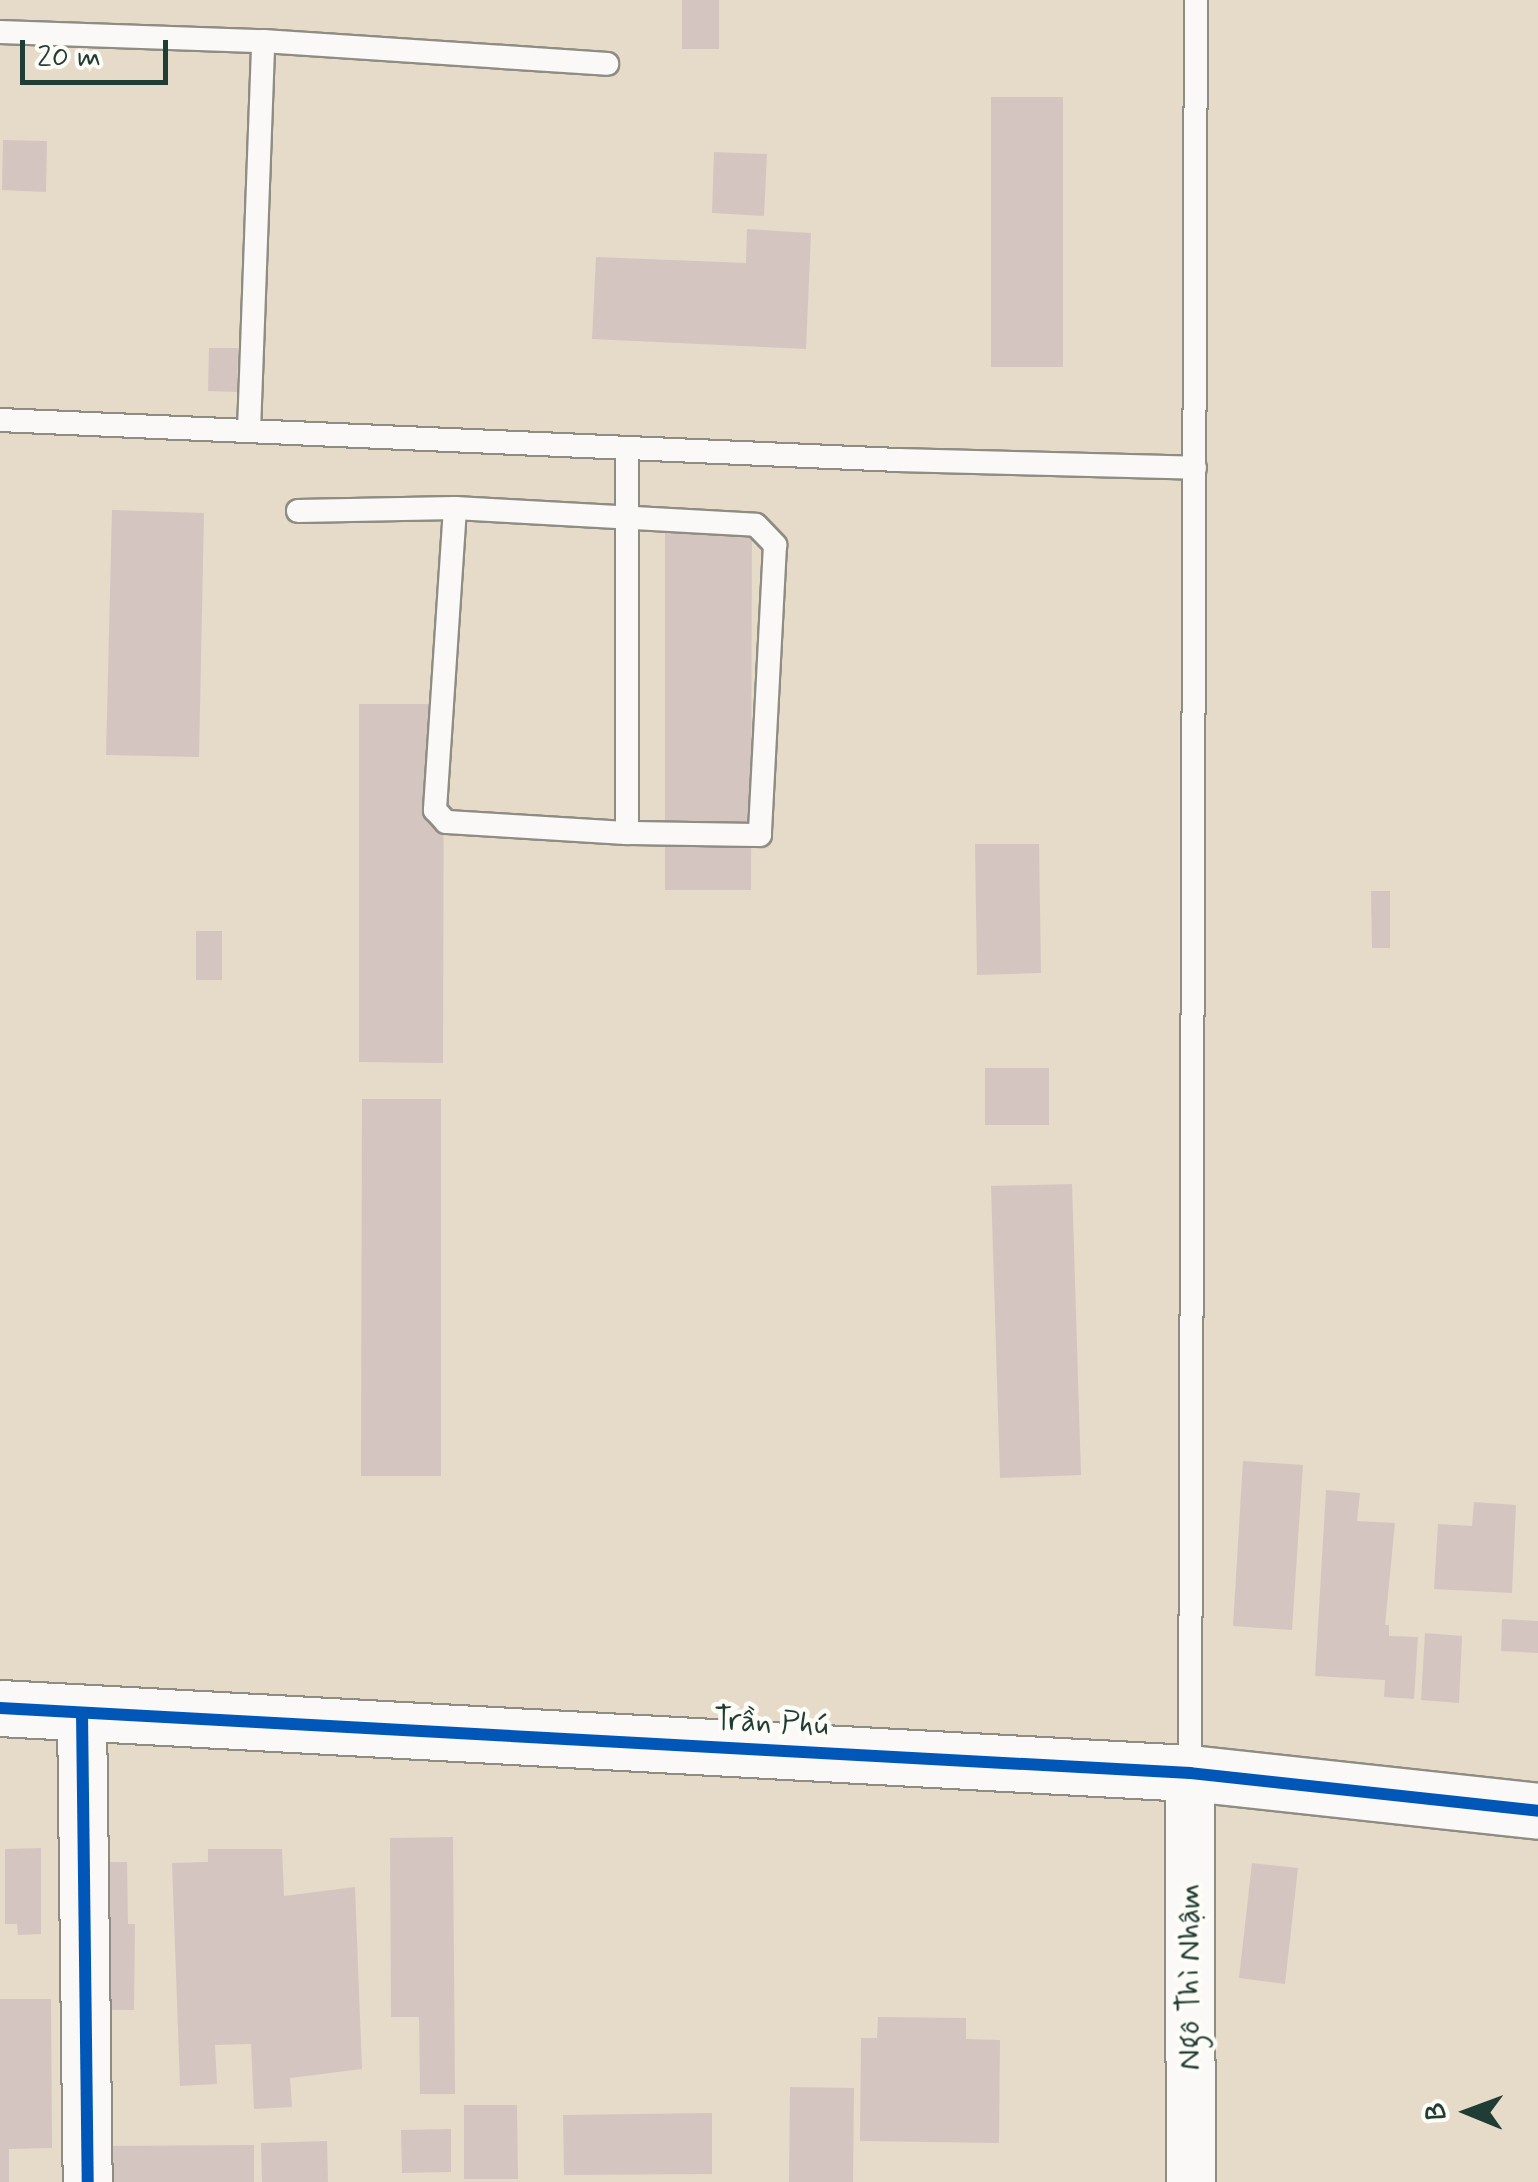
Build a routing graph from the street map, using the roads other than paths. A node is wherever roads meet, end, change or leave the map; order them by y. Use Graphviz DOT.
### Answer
graph roads {
  1 [pos="1196,0"];
  2 [pos="0,32"];
  3 [pos="263,41"];
  4 [pos="606,64"];
  5 [pos="0,420"];
  6 [pos="249,430"];
  7 [pos="627,448"];
  8 [pos="1194,468"];
  9 [pos="455,508"];
  10 [pos="298,511"];
  11 [pos="627,520"];
  12 [pos="627,834"];
  13 [pos="0,1708"];
  14 [pos="82,1712"];
  15 [pos="1190,1773"];
  16 [pos="1538,1811"];
  17 [pos="88,2182"];
  18 [pos="1192,2182"];
  1 -- 8 [label="lane"];
  2 -- 3 [label="lane"];
  3 -- 4 [label="lane"];
  3 -- 6 [label="lane"];
  5 -- 6 [label="lane"];
  6 -- 7 [label="lane"];
  7 -- 8 [label="lane"];
  7 -- 11 [label="lane"];
  8 -- 15 [label="lane"];
  9 -- 10 [label="lane"];
  9 -- 11 [label="lane"];
  9 -- 12 [label="lane"];
  11 -- 12 [label="lane"];
  11 -- 12 [label="lane"];
  13 -- 14 [label="street, Trần Phú"];
  14 -- 15 [label="street, Trần Phú"];
  14 -- 17 [label="street"];
  15 -- 16 [label="street, Trần Phú"];
  15 -- 18 [label="street, Ngô Thì Nhậm"];
}
